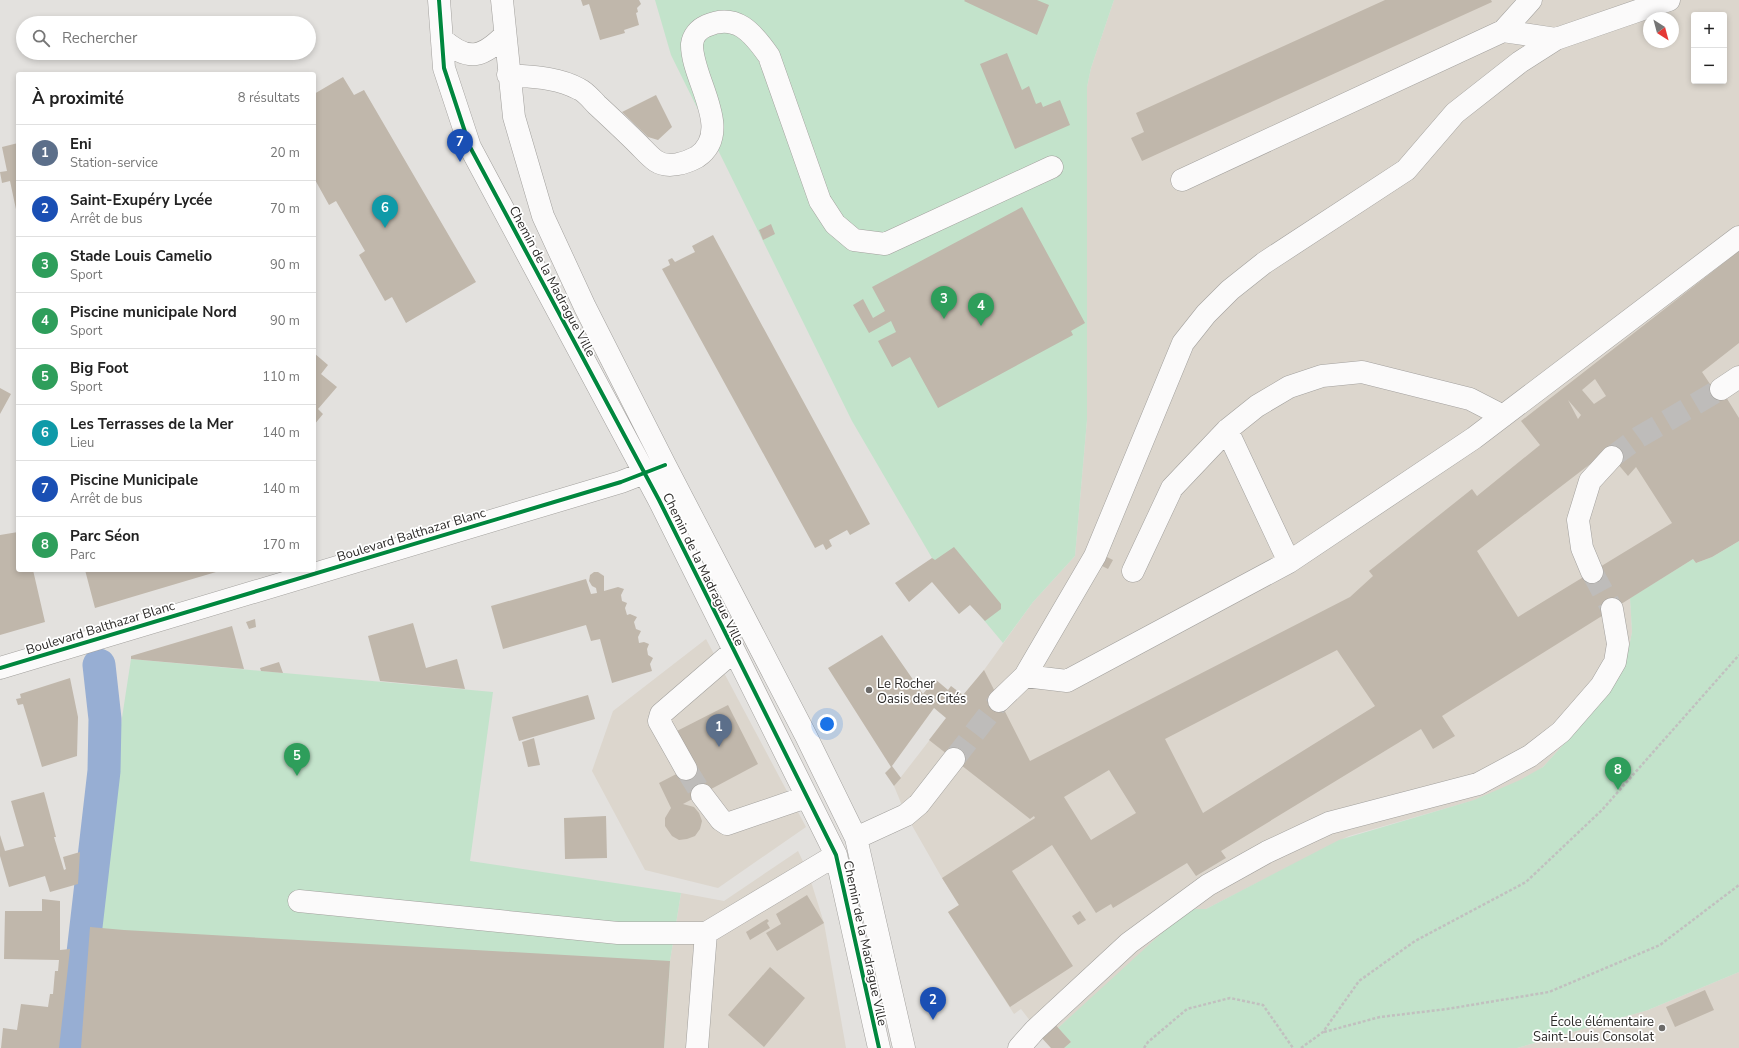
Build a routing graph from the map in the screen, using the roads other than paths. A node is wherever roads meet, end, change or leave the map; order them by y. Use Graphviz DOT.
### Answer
graph roads {
  1 [pos="501,0"];
  2 [pos="1531,0"];
  3 [pos="1669,0"];
  4 [pos="442,2"];
  5 [pos="1503,30"];
  6 [pos="505,35"];
  7 [pos="442,39"];
  8 [pos="1556,39"];
  9 [pos="508,75"];
  10 [pos="1052,167"];
  11 [pos="1182,180"];
  12 [pos="1739,237"];
  13 [pos="1739,377"];
  14 [pos="1721,389"];
  15 [pos="1503,416"];
  16 [pos="1227,430"];
  17 [pos="1612,457"];
  18 [pos="665,465"];
  19 [pos="644,474"];
  20 [pos="1289,562"];
  21 [pos="1133,571"];
  22 [pos="1592,572"];
  23 [pos="1612,609"];
  24 [pos="734,651"];
  25 [pos="0,668"];
  26 [pos="1025,676"];
  27 [pos="999,701"];
  28 [pos="954,759"];
  29 [pos="686,769"];
  30 [pos="702,795"];
  31 [pos="806,797"];
  32 [pos="856,838"];
  33 [pos="836,855"];
  34 [pos="299,901"];
  35 [pos="706,933"];
  36 [pos="697,1048"];
  37 [pos="879,1048"];
  38 [pos="904,1048"];
  39 [pos="1019,1048"];
  1 -- 6 [label="street, Chemin de la Madrague Ville"];
  2 -- 5 [label="street"];
  3 -- 8 [label="street"];
  4 -- 7 [label="street, Chemin de la Madrague Ville"];
  5 -- 8 [label="street"];
  5 -- 11 [label="street"];
  6 -- 7 [label="street"];
  6 -- 9 [label="street, Chemin de la Madrague Ville"];
  7 -- 19 [label="street, Chemin de la Madrague Ville"];
  8 -- 26 [label="street"];
  9 -- 10 [label="street"];
  9 -- 18 [label="street, Chemin de la Madrague Ville"];
  12 -- 15 [label="street"];
  13 -- 14 [label="street"];
  15 -- 16 [label="street"];
  15 -- 20 [label="street"];
  16 -- 20 [label="street"];
  16 -- 21 [label="street"];
  17 -- 22 [label="street"];
  18 -- 19 [label="street, Boulevard Balthazar Blanc"];
  18 -- 32 [label="street, Chemin de la Madrague Ville"];
  19 -- 24 [label="street, Chemin de la Madrague Ville"];
  19 -- 25 [label="street, Boulevard Balthazar Blanc"];
  20 -- 26 [label="street"];
  23 -- 39 [label="street"];
  24 -- 29 [label="street"];
  24 -- 31 [label="street, Chemin de la Madrague Ville"];
  26 -- 27 [label="street"];
  28 -- 32 [label="street"];
  30 -- 31 [label="street"];
  31 -- 33 [label="street, Chemin de la Madrague Ville"];
  32 -- 38 [label="street, Chemin de la Madrague Ville"];
  33 -- 35 [label="street"];
  33 -- 37 [label="street, Chemin de la Madrague Ville"];
  34 -- 35 [label="street"];
  35 -- 36 [label="street"];
}
